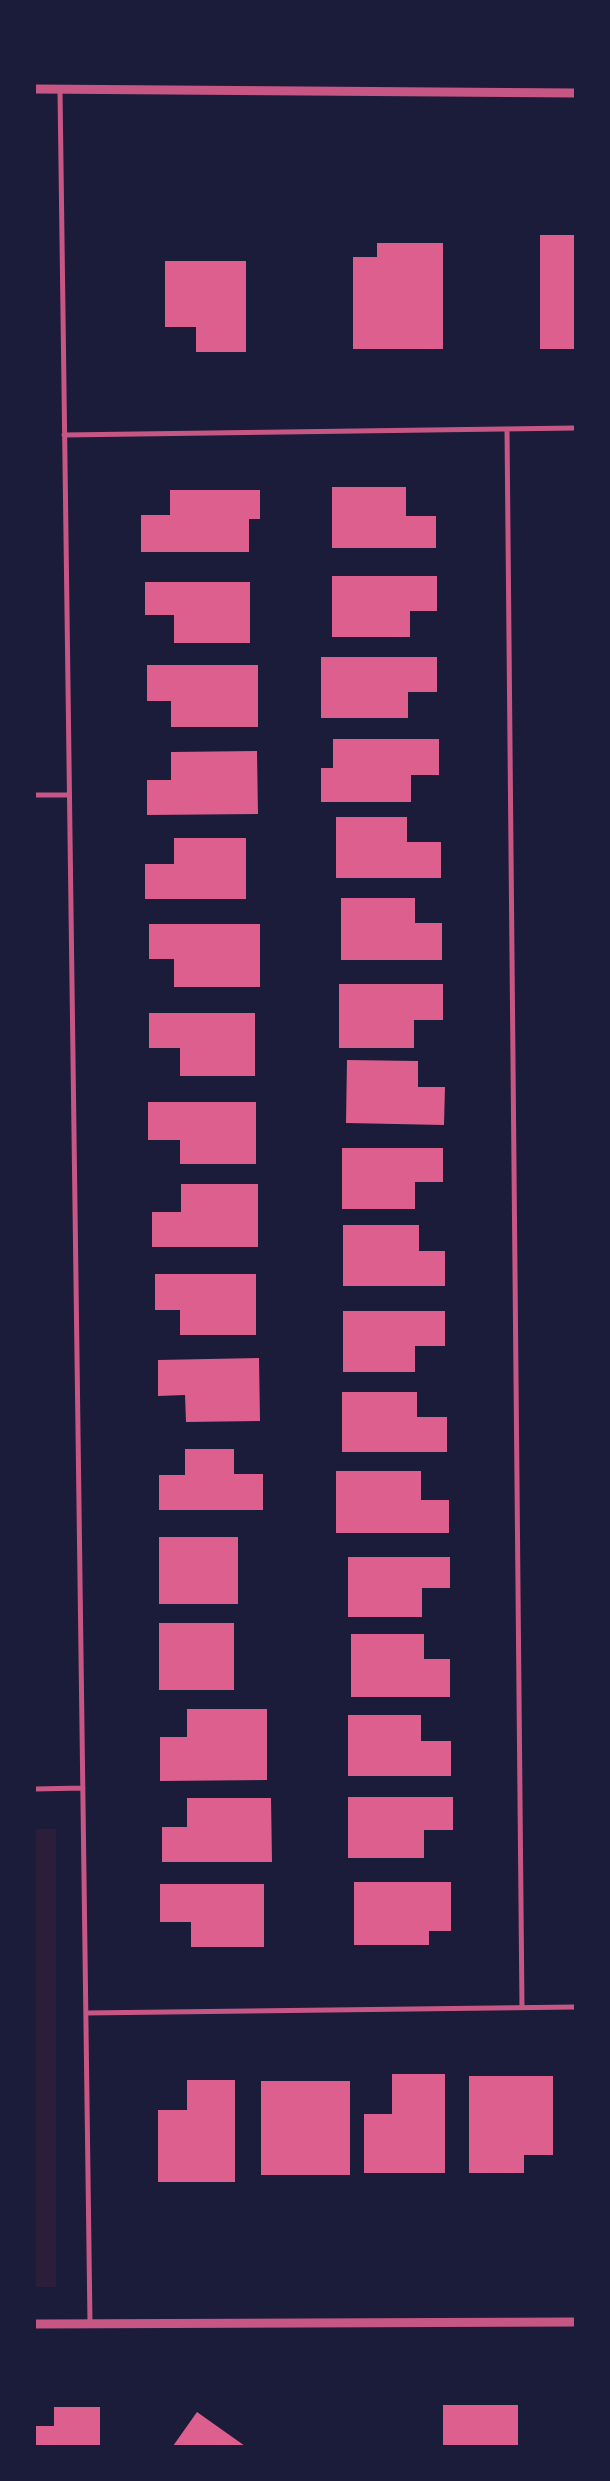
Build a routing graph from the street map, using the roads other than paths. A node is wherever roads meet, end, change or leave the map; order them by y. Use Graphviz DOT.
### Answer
graph roads {
  1 [pos="35,89"];
  2 [pos="60,90"];
  3 [pos="575,93"];
  4 [pos="575,428"];
  5 [pos="507,429"];
  6 [pos="64,435"];
  7 [pos="69,795"];
  8 [pos="35,796"];
  9 [pos="83,1788"];
  10 [pos="35,1789"];
  11 [pos="575,2007"];
  12 [pos="522,2008"];
  13 [pos="86,2013"];
  14 [pos="575,2322"];
  15 [pos="90,2323"];
  16 [pos="35,2324"];
  1 -- 2 [label="street"];
  2 -- 3 [label="street"];
  2 -- 6 [label="street"];
  4 -- 5 [label="street"];
  5 -- 6 [label="street"];
  5 -- 12 [label="street"];
  6 -- 7 [label="street"];
  7 -- 8 [label="street"];
  7 -- 9 [label="street"];
  9 -- 10 [label="street"];
  9 -- 13 [label="street"];
  11 -- 12 [label="street"];
  12 -- 13 [label="street"];
  13 -- 15 [label="street"];
  14 -- 15 [label="street"];
  15 -- 16 [label="street"];
}
